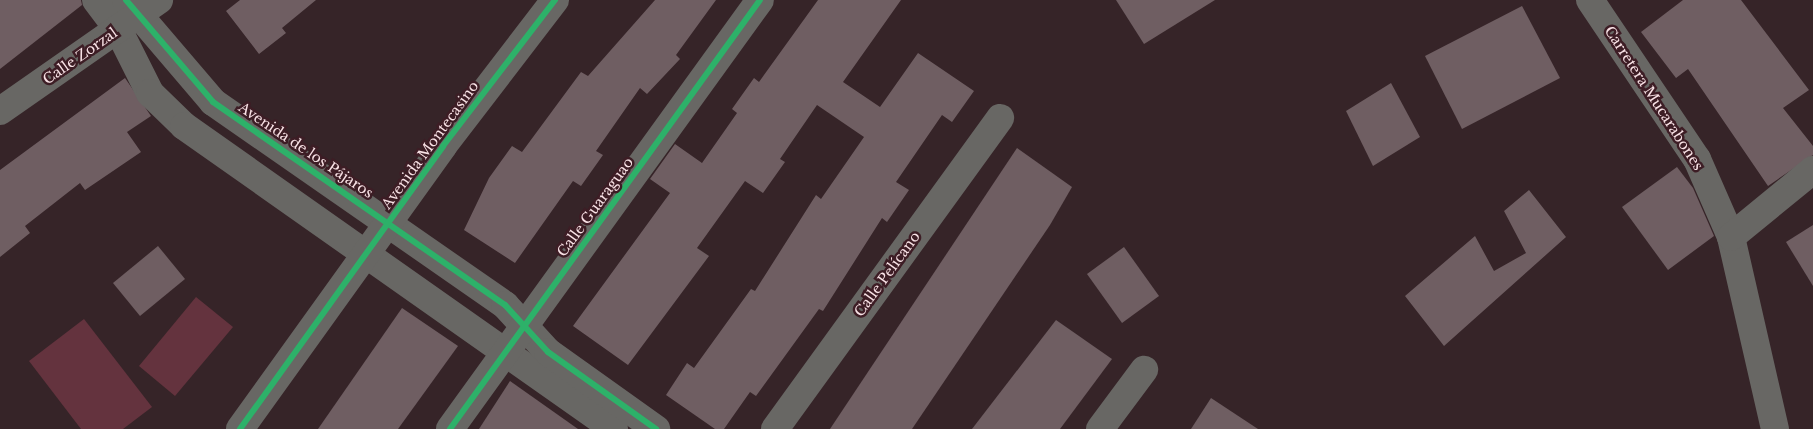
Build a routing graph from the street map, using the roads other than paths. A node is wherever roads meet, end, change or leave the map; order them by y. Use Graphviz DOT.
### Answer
graph roads {
  1 [pos="96,0"];
  2 [pos="159,0"];
  3 [pos="555,0"];
  4 [pos="760,0"];
  5 [pos="1590,0"];
  6 [pos="127,15"];
  7 [pos="0,111"];
  8 [pos="1000,118"];
  9 [pos="1812,175"];
  10 [pos="389,222"];
  11 [pos="1731,237"];
  12 [pos="367,256"];
  13 [pos="524,326"];
  14 [pos="506,352"];
  15 [pos="1144,370"];
  16 [pos="240,429"];
  17 [pos="450,429"];
  18 [pos="614,429"];
  19 [pos="656,429"];
  20 [pos="775,429"];
  21 [pos="1100,429"];
  22 [pos="1775,429"];
  1 -- 6 [label="street, Avenida de los Pájaros"];
  2 -- 6 [label="street, Calle Zorzal"];
  3 -- 10 [label="street, Avenida Montecasino"];
  4 -- 13 [label="street, Calle Guaraguao"];
  5 -- 11 [label="street, Carretera Mucarabones"];
  6 -- 7 [label="street, Calle Zorzal"];
  6 -- 10 [label="street, Avenida de los Pájaros"];
  6 -- 12 [label="street, Avenida de los Pájaros"];
  8 -- 20 [label="street, Calle Pelícano"];
  9 -- 11 [label="street"];
  10 -- 12 [label="street, Avenida Montecasino"];
  10 -- 13 [label="street, Avenida de los Pájaros"];
  11 -- 22 [label="street, Carretera Mucarabones"];
  12 -- 14 [label="street, Avenida de los Pájaros"];
  12 -- 16 [label="street, Avenida Montecasino"];
  13 -- 14 [label="street, Calle Guaraguao"];
  13 -- 19 [label="street, Avenida de los Pájaros"];
  14 -- 17 [label="street, Calle Guaraguao"];
  14 -- 18 [label="street, Avenida de los Pájaros"];
  15 -- 21 [label="street"];
}
